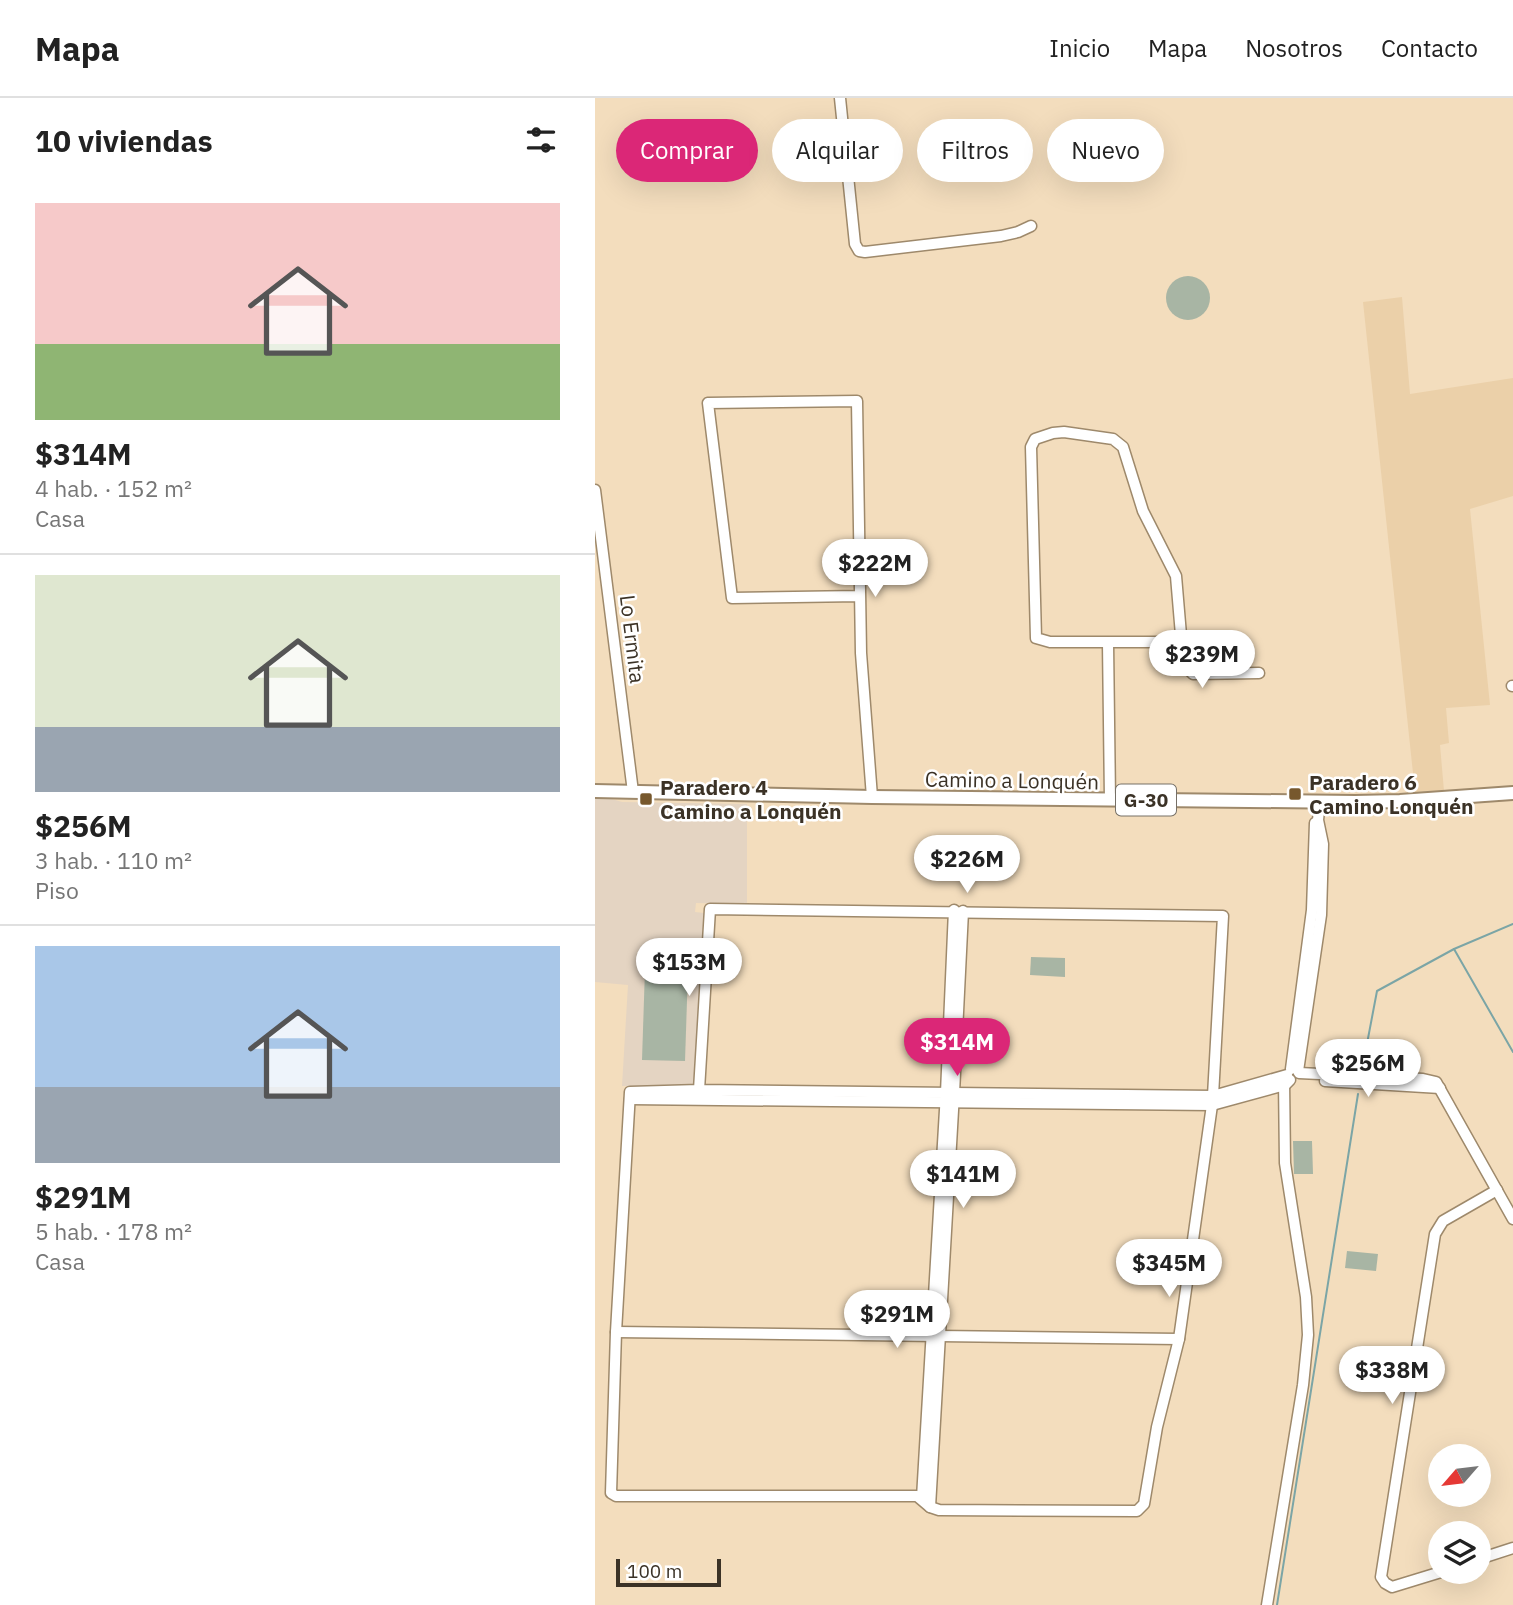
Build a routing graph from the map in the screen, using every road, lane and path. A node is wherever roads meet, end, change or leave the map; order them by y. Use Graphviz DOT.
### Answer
graph roads {
  1 [pos="839,98"];
  2 [pos="1031,226"];
  3 [pos="595,490"];
  4 [pos="859,596"];
  5 [pos="1180,641"];
  6 [pos="1108,643"];
  7 [pos="1259,673"];
  8 [pos="595,791"];
  9 [pos="633,792"];
  10 [pos="1513,793"];
  11 [pos="872,797"];
  12 [pos="1110,800"];
  13 [pos="1317,801"];
  14 [pos="958,911"];
  15 [pos="1291,1076"];
  16 [pos="699,1090"];
  17 [pos="630,1096"];
  18 [pos="950,1098"];
  19 [pos="1213,1100"];
  20 [pos="1497,1190"];
  21 [pos="1513,1219"];
  22 [pos="616,1332"];
  23 [pos="935,1335"];
  24 [pos="1179,1339"];
  25 [pos="922,1498"];
  26 [pos="930,1507"];
  27 [pos="1513,1548"];
  28 [pos="1491,1555"];
  29 [pos="1428,1576"];
  30 [pos="1267,1605"];
  1 -- 2 [label="street"];
  3 -- 9 [label="street, Lo Ermita"];
  4 -- 4 [label="street"];
  4 -- 11 [label="street"];
  5 -- 6 [label="street"];
  5 -- 6 [label="street"];
  5 -- 7 [label="street"];
  6 -- 12 [label="street"];
  8 -- 9 [label="main road, Camino a Lonquén / G-30"];
  9 -- 11 [label="main road, Camino a Lonquén / G-30"];
  10 -- 13 [label="main road, Camino a Lonquén / G-30"];
  11 -- 12 [label="main road, Camino a Lonquén / G-30"];
  12 -- 13 [label="main road, Camino a Lonquén / G-30"];
  13 -- 15 [label="street"];
  14 -- 16 [label="street"];
  14 -- 18 [label="street"];
  14 -- 19 [label="street"];
  15 -- 19 [label="street"];
  15 -- 20 [label="street"];
  15 -- 30 [label="street"];
  16 -- 17 [label="street"];
  16 -- 18 [label="street"];
  17 -- 18 [label="street"];
  17 -- 22 [label="street"];
  18 -- 19 [label="street"];
  18 -- 23 [label="street"];
  19 -- 24 [label="street"];
  20 -- 21 [label="street"];
  20 -- 29 [label="street"];
  22 -- 23 [label="street"];
  22 -- 25 [label="street"];
  23 -- 24 [label="street"];
  23 -- 25 [label="street"];
  23 -- 26 [label="street"];
  24 -- 26 [label="street"];
  25 -- 26 [label="street"];
  27 -- 28 [label="street"];
}
